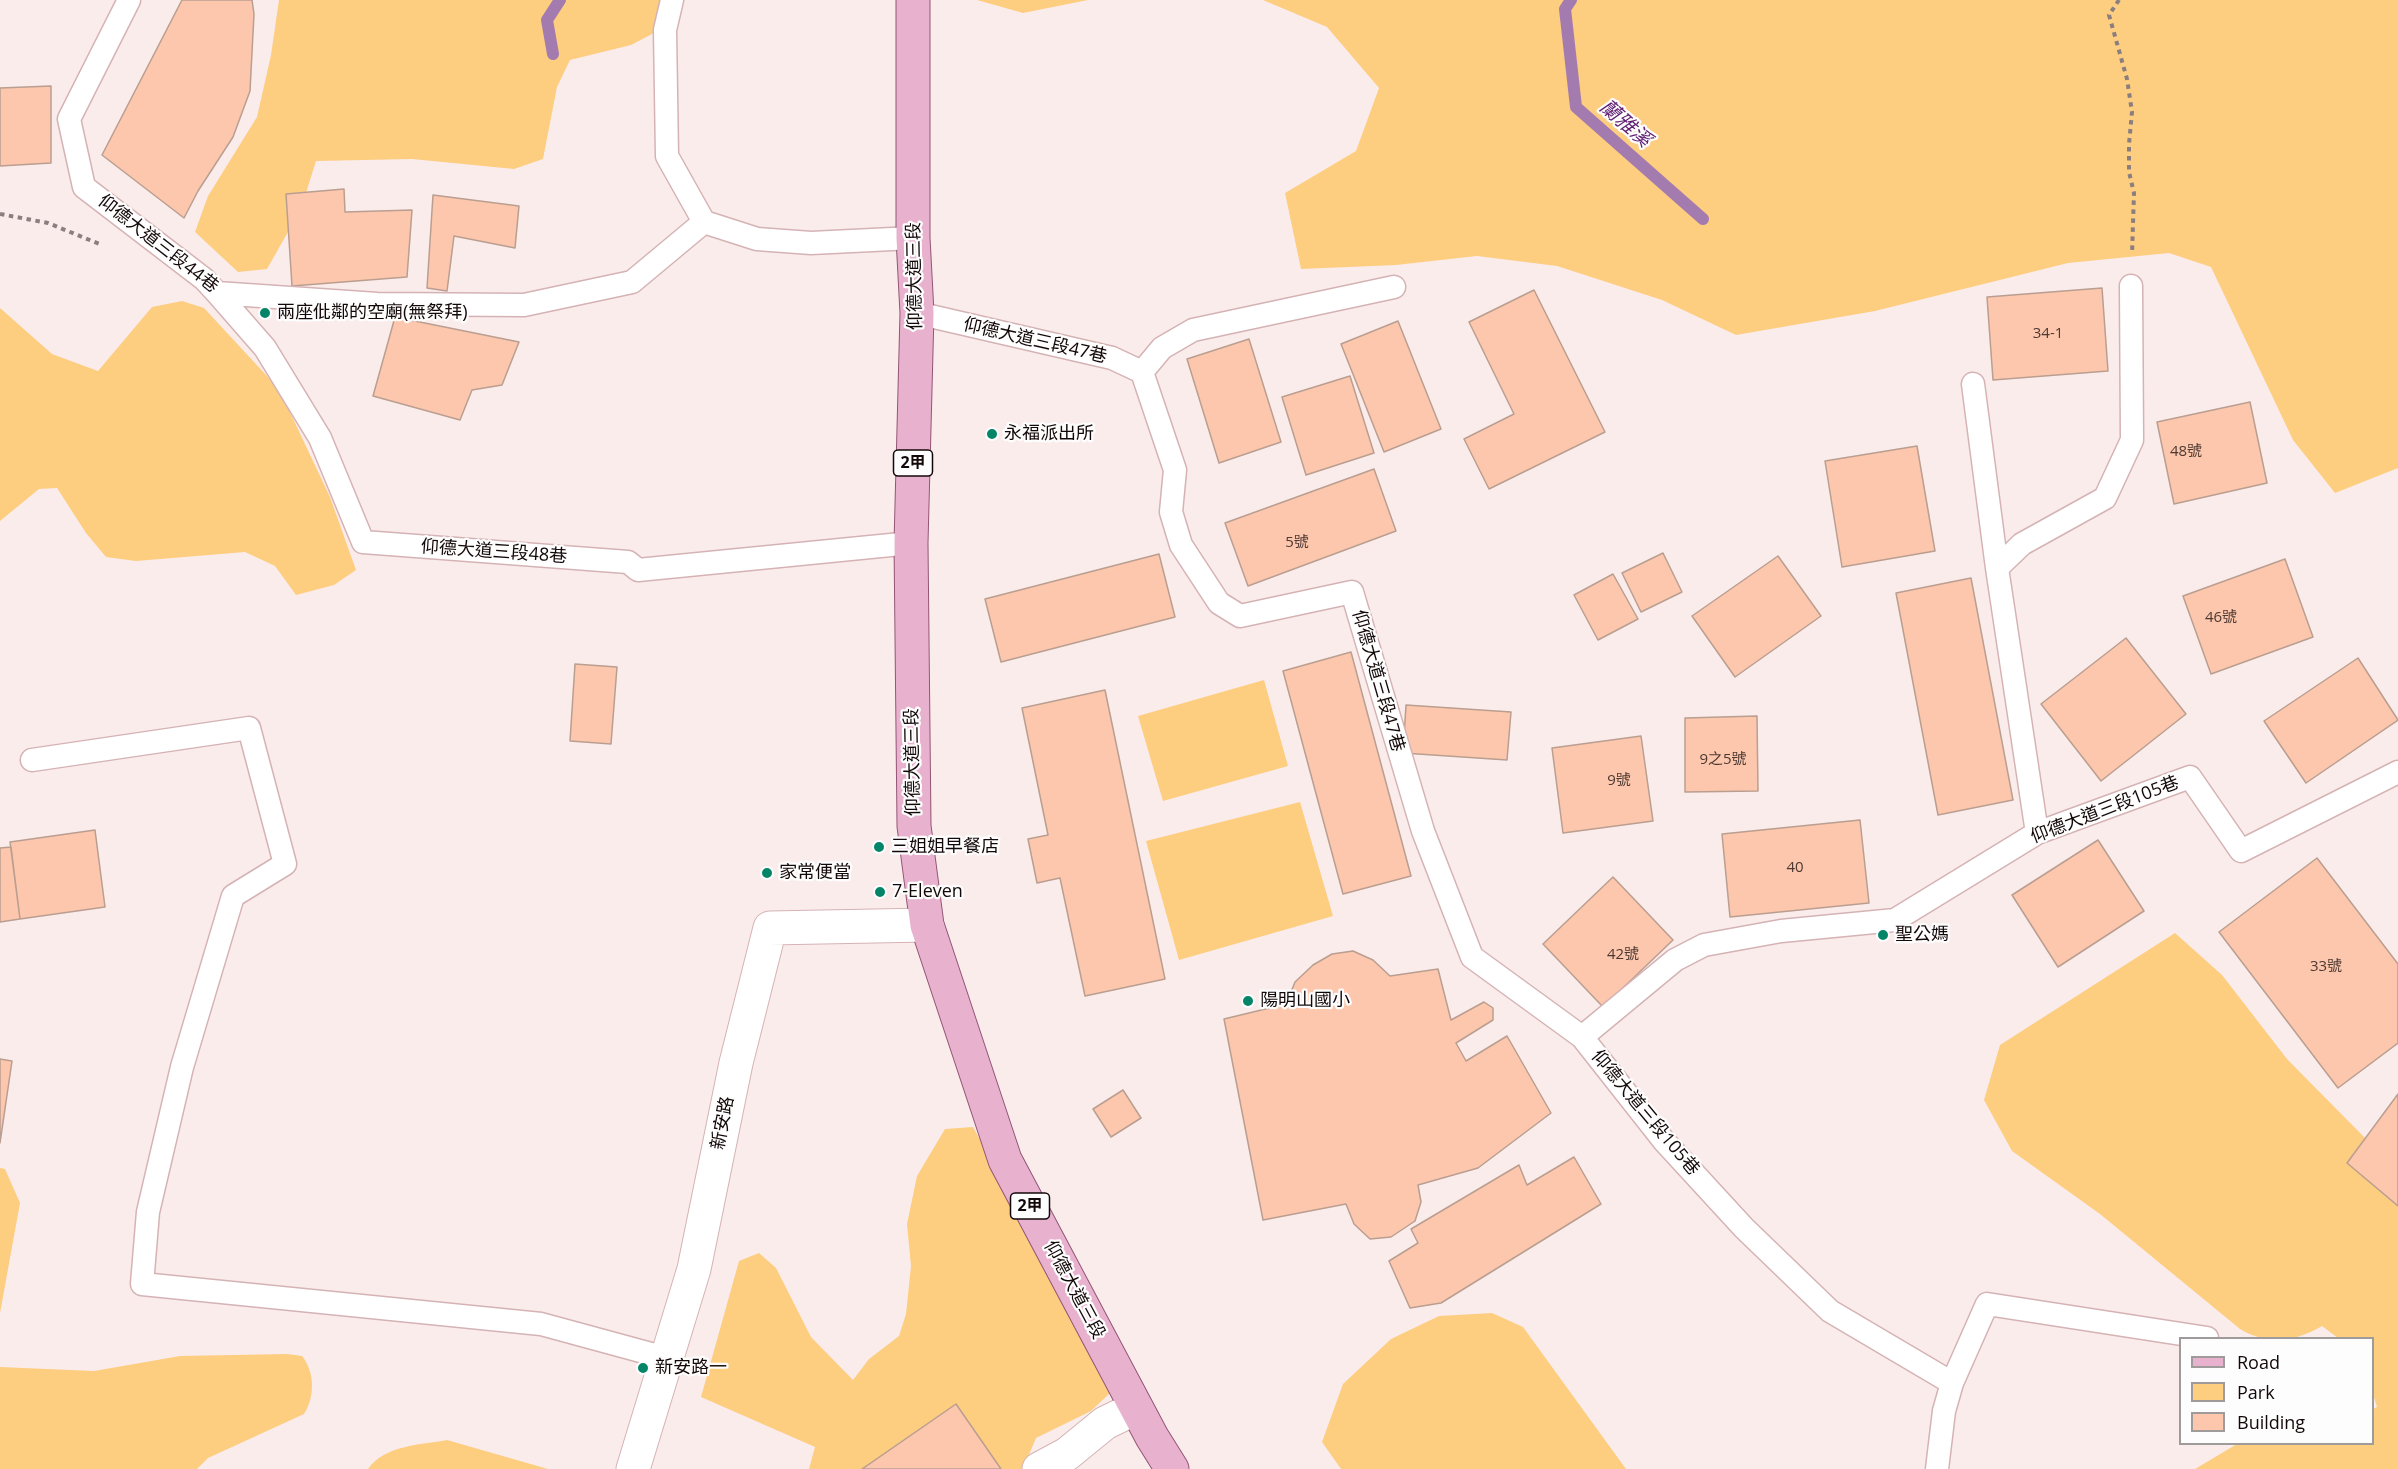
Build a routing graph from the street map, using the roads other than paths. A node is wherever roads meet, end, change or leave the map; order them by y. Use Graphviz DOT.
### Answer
graph roads {
  1 [pos="129,0"];
  2 [pos="672,0"];
  3 [pos="912,0"];
  4 [pos="704,222"];
  5 [pos="913,238"];
  6 [pos="1394,286"];
  7 [pos="2131,286"];
  8 [pos="217,293"];
  9 [pos="917,313"];
  10 [pos="1142,372"];
  11 [pos="1973,384"];
  12 [pos="911,543"];
  13 [pos="1997,568"];
  14 [pos="32,760"];
  15 [pos="2398,772"];
  16 [pos="2037,833"];
  17 [pos="927,925"];
  18 [pos="1582,1037"];
  19 [pos="2201,1337"];
  20 [pos="666,1358"];
  21 [pos="1952,1383"];
  22 [pos="1136,1408"];
  23 [pos="633,1469"];
  24 [pos="1039,1469"];
  25 [pos="1172,1469"];
  26 [pos="1937,1469"];
  1 -- 8 [label="lane, 仰德大道三段44巷"];
  2 -- 4 [label="lane"];
  3 -- 5 [label="main road, 仰德大道三段 / 2甲"];
  4 -- 5 [label="lane"];
  4 -- 8 [label="lane, 仰德大道三段44巷"];
  5 -- 9 [label="main road, 仰德大道三段 / 2甲"];
  6 -- 10 [label="lane"];
  7 -- 13 [label="lane"];
  8 -- 12 [label="lane, 仰德大道三段48巷"];
  9 -- 10 [label="lane, 仰德大道三段47巷"];
  9 -- 12 [label="main road, 仰德大道三段 / 2甲"];
  10 -- 18 [label="lane, 仰德大道三段47巷"];
  11 -- 13 [label="lane"];
  12 -- 17 [label="main road, 仰德大道三段 / 2甲"];
  13 -- 16 [label="lane"];
  14 -- 20 [label="lane"];
  15 -- 16 [label="lane, 仰德大道三段105巷"];
  16 -- 18 [label="lane, 仰德大道三段105巷"];
  17 -- 20 [label="street, 新安路"];
  17 -- 22 [label="main road, 仰德大道三段 / 2甲"];
  18 -- 21 [label="lane, 仰德大道三段105巷"];
  19 -- 21 [label="lane"];
  20 -- 23 [label="street, 新安路"];
  21 -- 26 [label="lane"];
  22 -- 24 [label="street"];
  22 -- 25 [label="main road, 仰德大道三段 / 2甲"];
}
